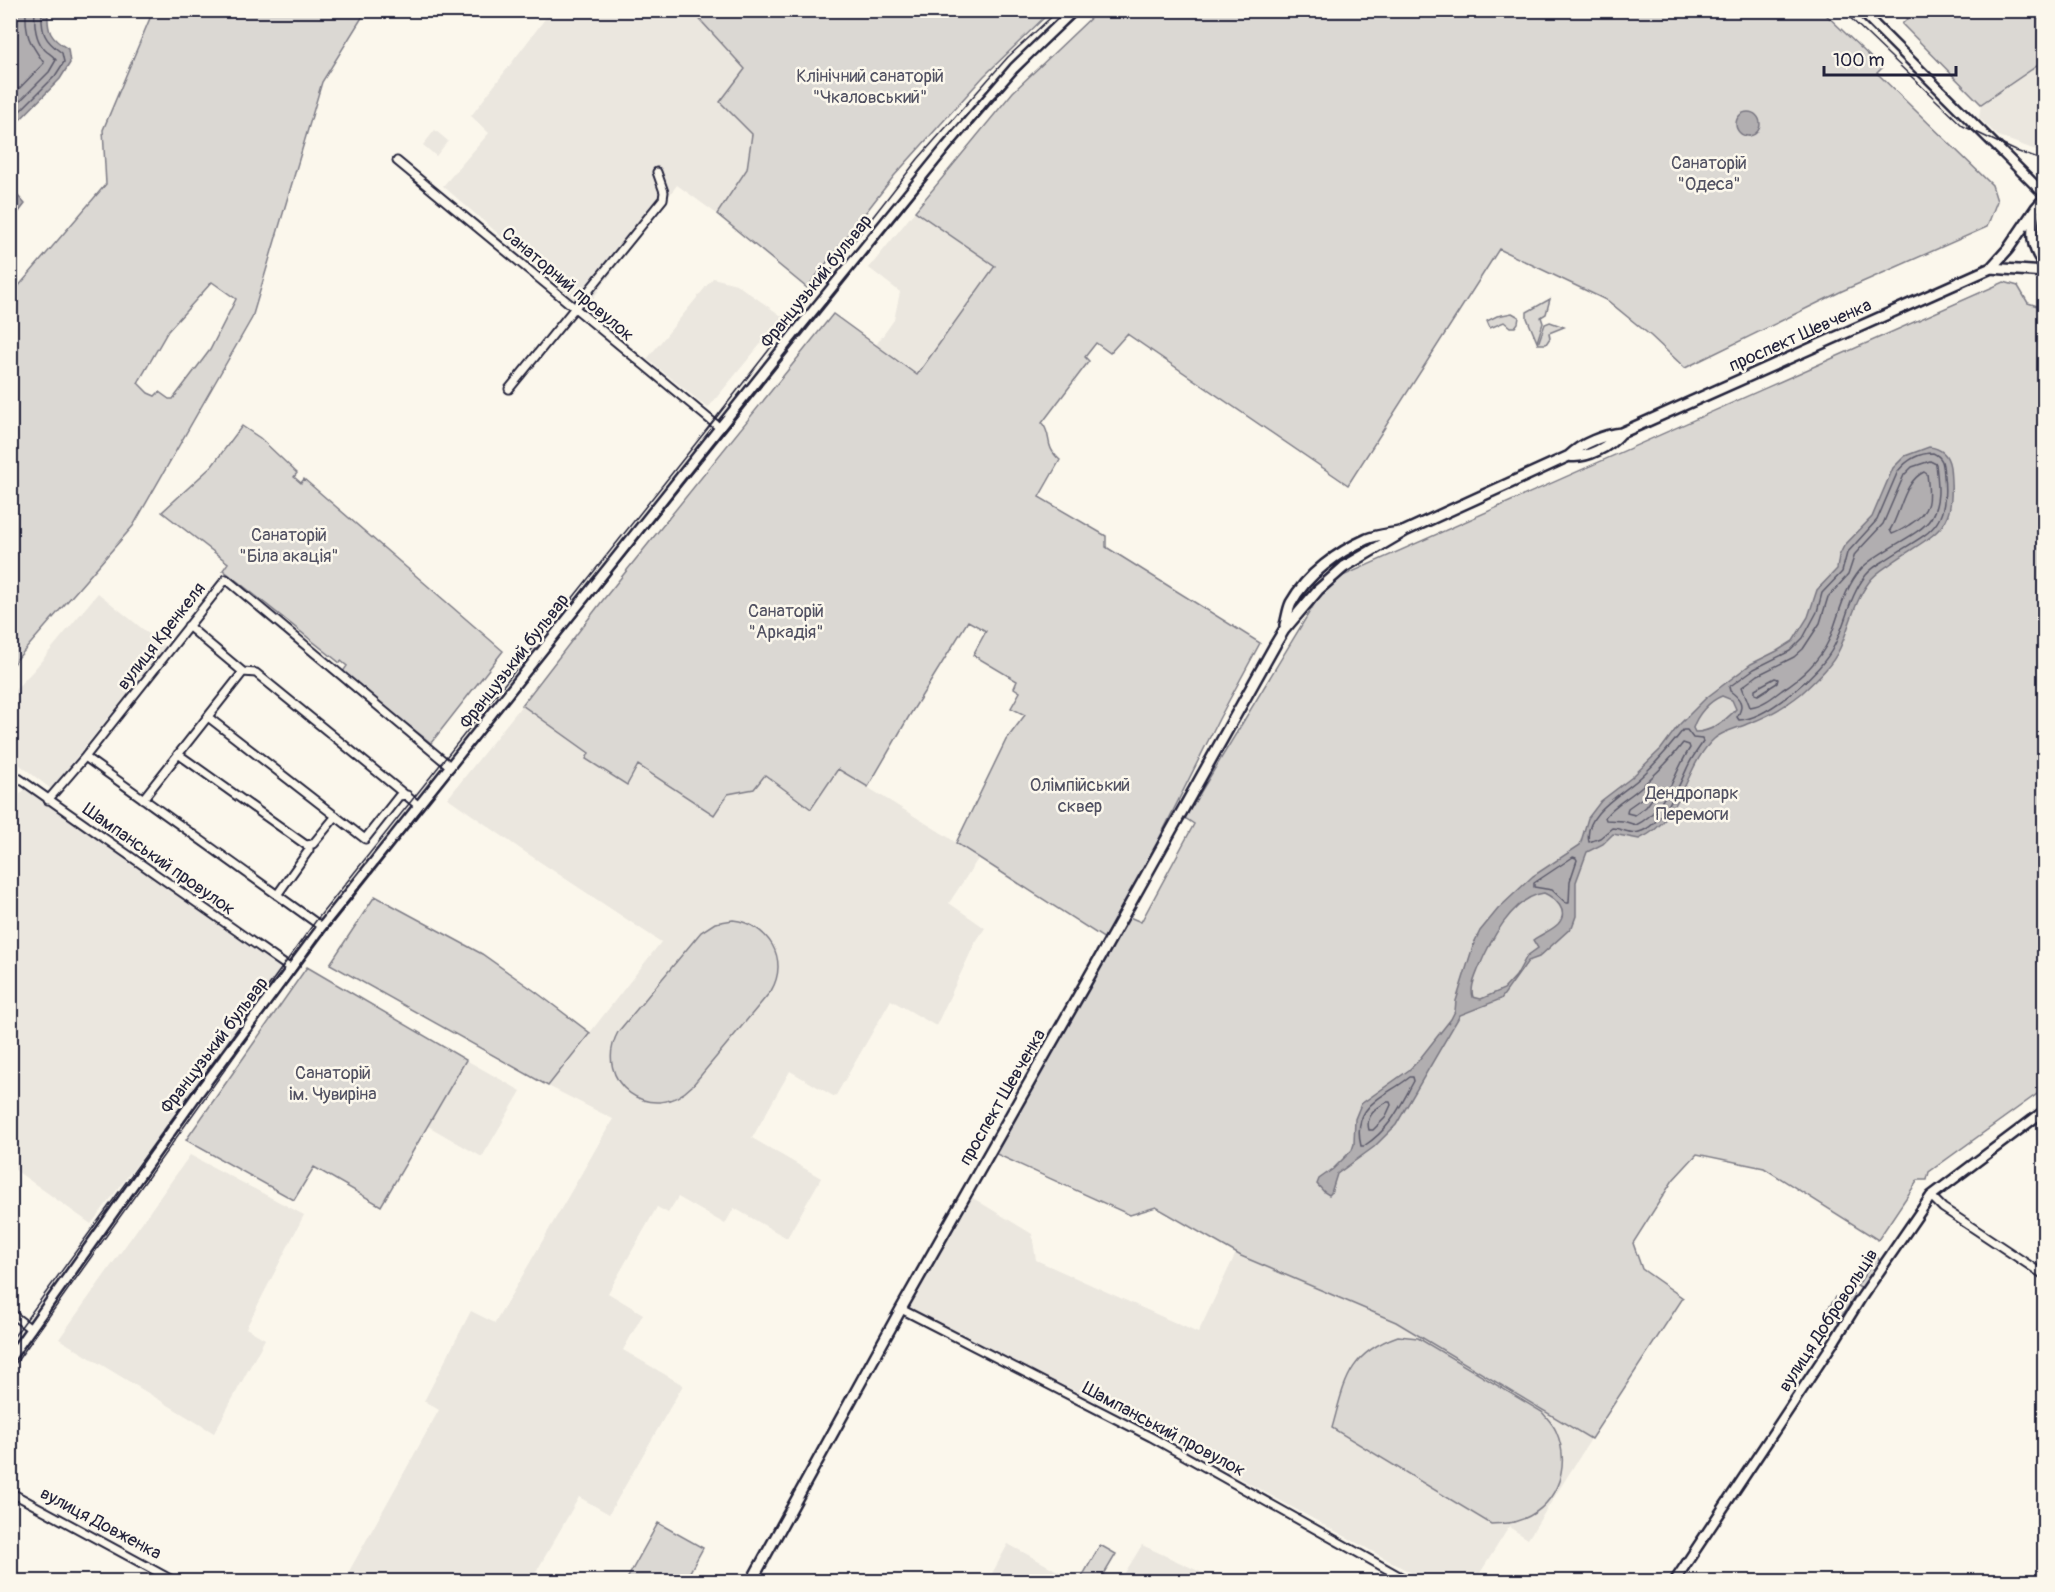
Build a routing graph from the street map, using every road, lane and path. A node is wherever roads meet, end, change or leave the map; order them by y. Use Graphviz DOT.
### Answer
graph roads {
  1 [pos="1074,10"];
  2 [pos="1860,10"];
  3 [pos="397,161"];
  4 [pos="657,172"];
  5 [pos="2044,196"];
  6 [pos="2036,208"];
  7 [pos="2044,264"];
  8 [pos="1991,268"];
  9 [pos="2044,272"];
  10 [pos="573,308"];
  11 [pos="509,389"];
  12 [pos="720,428"];
  13 [pos="188,626"];
  14 [pos="243,672"];
  15 [pos="208,717"];
  16 [pos="178,754"];
  17 [pos="85,757"];
  18 [pos="451,767"];
  19 [pos="10,772"];
  20 [pos="407,795"];
  21 [pos="142,799"];
  22 [pos="48,800"];
  23 [pos="419,806"];
  24 [pos="336,816"];
  25 [pos="309,846"];
  26 [pos="277,895"];
  27 [pos="322,927"];
  28 [pos="291,969"];
  29 [pos="2044,1111"];
  30 [pos="1931,1196"];
  31 [pos="2044,1275"];
  32 [pos="901,1309"];
  33 [pos="10,1313"];
  34 [pos="31,1329"];
  35 [pos="10,1358"];
  36 [pos="10,1492"];
  37 [pos="176,1581"];
  38 [pos="751,1581"];
  39 [pos="1410,1581"];
  40 [pos="1674,1581"];
  1 -- 12 [label="street, Французький бульвар"];
  2 -- 5 [label="street"];
  3 -- 10 [label="street, Санаторний провулок"];
  4 -- 10 [label="street"];
  5 -- 6 [label="main road, проспект Шевченка"];
  6 -- 7 [label="main road"];
  6 -- 8 [label="main road, проспект Шевченка"];
  8 -- 9 [label="main road, проспект Шевченка"];
  8 -- 32 [label="main road, проспект Шевченка"];
  10 -- 11 [label="street"];
  10 -- 12 [label="street, Санаторний провулок"];
  12 -- 18 [label="street, Французький бульвар"];
  13 -- 14 [label="street"];
  13 -- 17 [label="street, вулиця Кренкеля"];
  13 -- 18 [label="street, вулиця Кренкеля"];
  14 -- 15 [label="street"];
  14 -- 20 [label="street"];
  15 -- 16 [label="street"];
  15 -- 24 [label="street"];
  16 -- 21 [label="street"];
  16 -- 25 [label="street"];
  17 -- 21 [label="street"];
  17 -- 22 [label="street, вулиця Кренкеля"];
  18 -- 23 [label="street, Французький бульвар"];
  19 -- 22 [label="street, Шампанський провулок"];
  20 -- 23 [label="street"];
  20 -- 24 [label="street"];
  21 -- 26 [label="street"];
  22 -- 28 [label="street, Шампанський провулок"];
  23 -- 27 [label="street, Французький бульвар"];
  24 -- 25 [label="street"];
  25 -- 26 [label="street"];
  26 -- 27 [label="street"];
  27 -- 28 [label="street, Французький бульвар"];
  28 -- 34 [label="street, Французький бульвар"];
  29 -- 30 [label="street, вулиця Добровольців"];
  30 -- 31 [label="street"];
  30 -- 40 [label="street, вулиця Добровольців"];
  32 -- 38 [label="main road, проспект Шевченка"];
  32 -- 39 [label="street, Шампанський провулок"];
  33 -- 34 [label="street"];
  34 -- 35 [label="street, Французький бульвар"];
  36 -- 37 [label="street, вулиця Довженка"];
}
